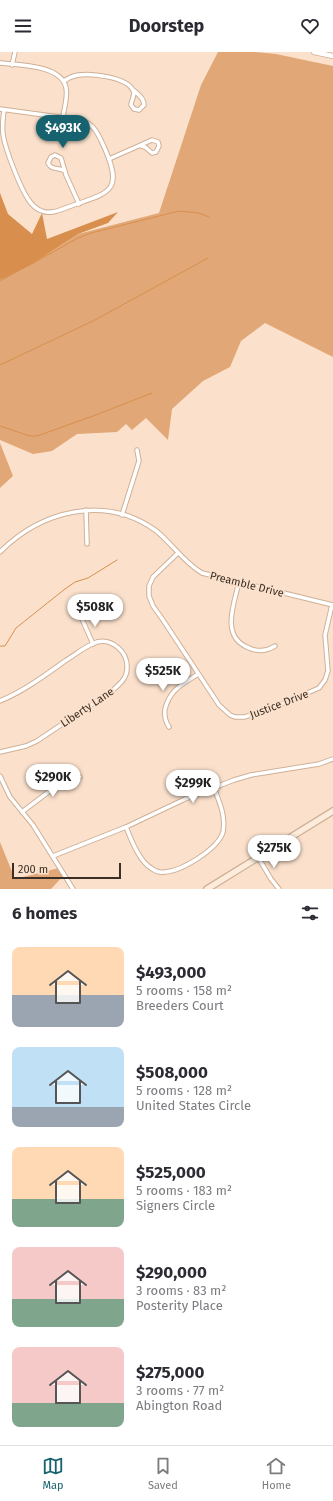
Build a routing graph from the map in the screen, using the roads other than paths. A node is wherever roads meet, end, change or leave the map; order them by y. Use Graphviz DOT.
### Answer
graph roads {
  1 [pos="15,52"];
  2 [pos="314,52"];
  3 [pos="333,56"];
  4 [pos="0,63"];
  5 [pos="12,65"];
  6 [pos="64,81"];
  7 [pos="132,88"];
  8 [pos="2,110"];
  9 [pos="63,117"];
  10 [pos="141,146"];
  11 [pos="109,158"];
  12 [pos="65,171"];
  13 [pos="79,204"];
  14 [pos="137,450"];
  15 [pos="86,510"];
  16 [pos="122,514"];
  17 [pos="87,544"];
  18 [pos="0,552"];
  19 [pos="178,553"];
  20 [pos="239,582"];
  21 [pos="333,605"];
  22 [pos="82,619"];
  23 [pos="93,644"];
  24 [pos="275,646"];
  25 [pos="198,674"];
  26 [pos="0,701"];
  27 [pos="168,727"];
  28 [pos="0,752"];
  29 [pos="333,759"];
  30 [pos="0,776"];
  31 [pos="80,777"];
  32 [pos="214,788"];
  33 [pos="333,811"];
  34 [pos="22,812"];
  35 [pos="126,827"];
  36 [pos="53,856"];
  37 [pos="258,857"];
  38 [pos="73,889"];
  39 [pos="207,889"];
  40 [pos="279,889"];
  1 -- 5 [label="street"];
  2 -- 3 [label="street"];
  4 -- 5 [label="street"];
  5 -- 6 [label="street"];
  6 -- 7 [label="street"];
  6 -- 9 [label="street"];
  7 -- 7 [label="street"];
  8 -- 9 [label="street"];
  8 -- 13 [label="street"];
  9 -- 11 [label="street"];
  10 -- 10 [label="street"];
  10 -- 11 [label="street"];
  11 -- 13 [label="street"];
  12 -- 12 [label="street"];
  12 -- 13 [label="street"];
  14 -- 16 [label="street"];
  15 -- 16 [label="street, Preamble Drive"];
  15 -- 17 [label="street"];
  15 -- 18 [label="street, Preamble Drive"];
  16 -- 19 [label="street, Preamble Drive"];
  19 -- 20 [label="street, Preamble Drive"];
  19 -- 25 [label="street, Justice Drive"];
  20 -- 21 [label="street, Preamble Drive"];
  20 -- 24 [label="street"];
  21 -- 25 [label="street, Justice Drive"];
  22 -- 23 [label="street"];
  23 -- 26 [label="street"];
  23 -- 28 [label="street, Liberty Lane"];
  25 -- 27 [label="street"];
  29 -- 32 [label="street"];
  30 -- 34 [label="street"];
  31 -- 34 [label="street"];
  32 -- 35 [label="street"];
  32 -- 35 [label="street"];
  33 -- 37 [label="main road"];
  34 -- 36 [label="street"];
  35 -- 36 [label="street"];
  36 -- 38 [label="street"];
  37 -- 39 [label="main road"];
  37 -- 40 [label="street"];
}
